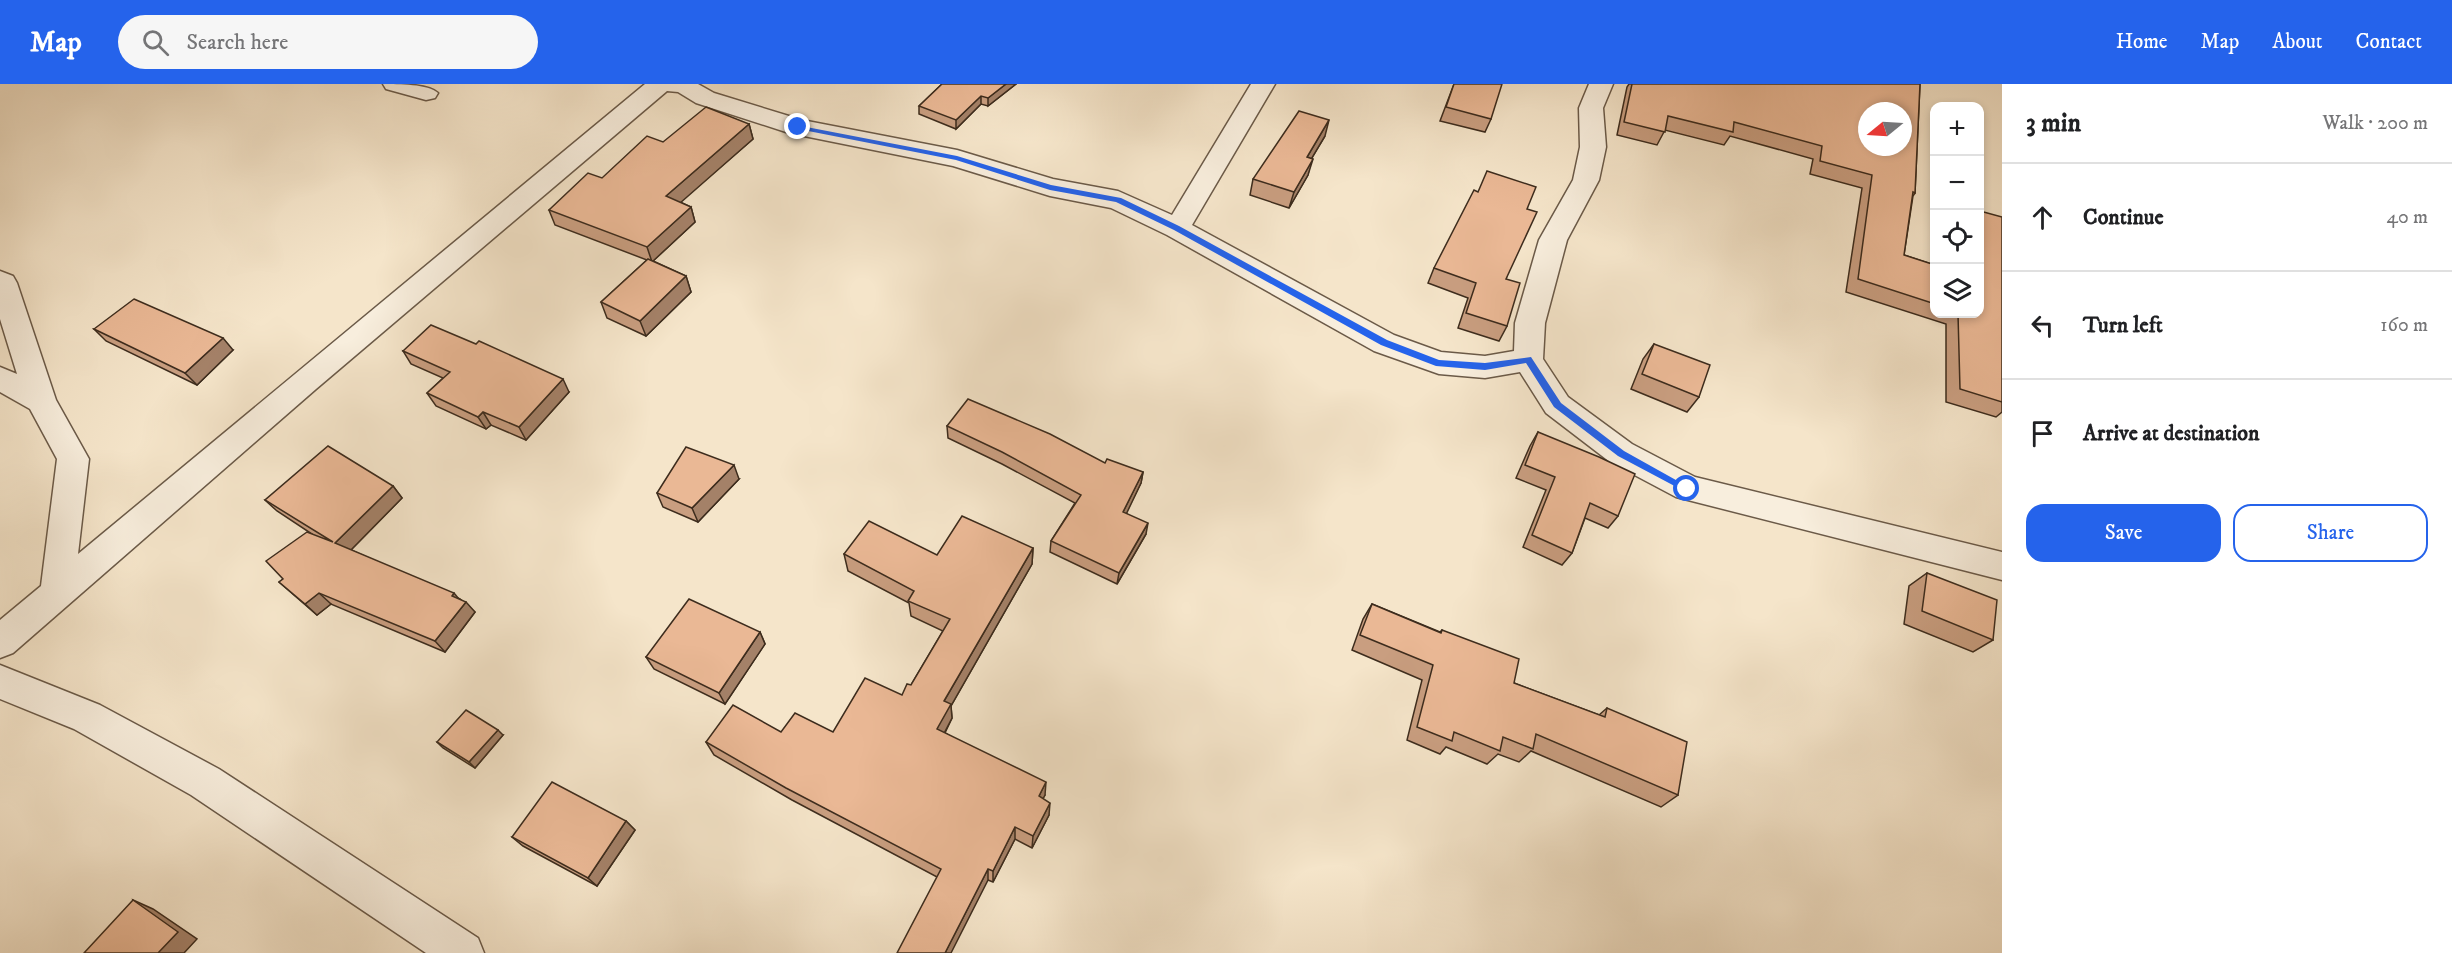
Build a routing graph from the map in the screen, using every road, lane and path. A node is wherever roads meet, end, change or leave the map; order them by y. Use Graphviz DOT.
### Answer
graph roads {
  1 [pos="395,84"];
  2 [pos="660,84"];
  3 [pos="670,84"];
  4 [pos="1263,84"];
  5 [pos="1601,84"];
  6 [pos="426,93"];
  7 [pos="1177,228"];
  8 [pos="0,281"];
  9 [pos="1528,360"];
  10 [pos="0,378"];
  11 [pos="41,400"];
  12 [pos="2002,566"];
  13 [pos="57,593"];
  14 [pos="0,642"];
  15 [pos="0,682"];
  16 [pos="463,953"];
  1 -- 6 [label="street"];
  2 -- 13 [label="street"];
  3 -- 7 [label="street"];
  4 -- 7 [label="street"];
  5 -- 9 [label="street"];
  7 -- 9 [label="street"];
  8 -- 11 [label="street"];
  9 -- 12 [label="street"];
  10 -- 11 [label="street"];
  11 -- 13 [label="street"];
  13 -- 14 [label="street"];
  15 -- 16 [label="street"];
}
